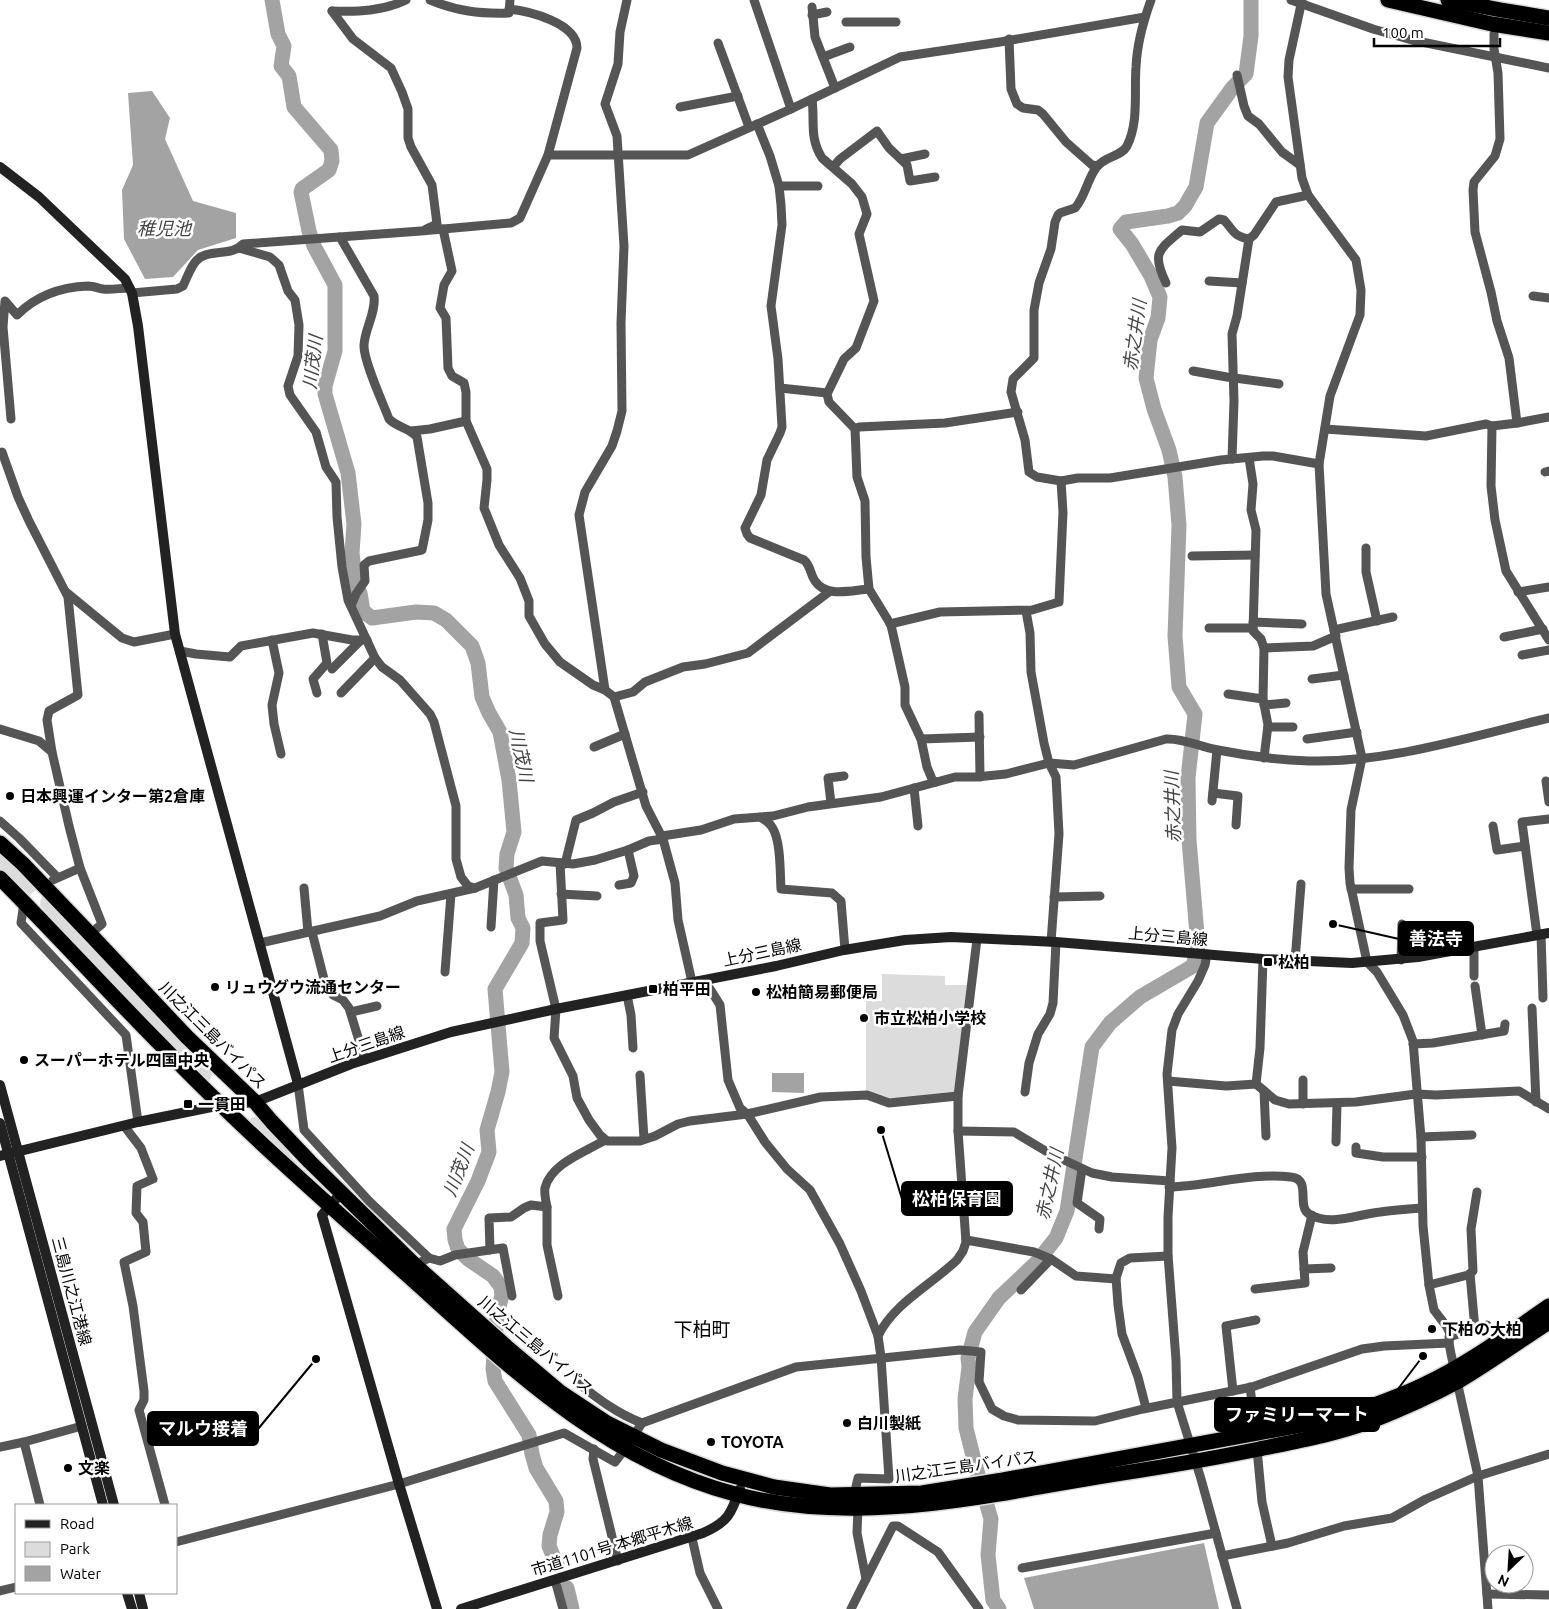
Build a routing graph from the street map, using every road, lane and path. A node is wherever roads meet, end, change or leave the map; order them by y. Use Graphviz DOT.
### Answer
graph roads {
  1 [pos="406,0"];
  2 [pos="430,0"];
  3 [pos="627,0"];
  4 [pos="754,0"];
  5 [pos="1151,0"];
  6 [pos="1291,0"];
  7 [pos="1388,0"];
  8 [pos="1448,0"];
  9 [pos="1301,2"];
  10 [pos="509,4"];
  11 [pos="827,12"];
  12 [pos="1145,17"];
  13 [pos="1549,18"];
  14 [pos="846,22"];
  15 [pos="896,22"];
  16 [pos="1549,33"];
  17 [pos="1494,34"];
  18 [pos="1009,39"];
  19 [pos="718,43"];
  20 [pos="850,47"];
  21 [pos="823,58"];
  22 [pos="1496,58"];
  23 [pos="1549,68"];
  24 [pos="1237,75"];
  25 [pos="835,88"];
  26 [pos="738,96"];
  27 [pos="812,99"];
  28 [pos="680,107"];
  29 [pos="791,109"];
  30 [pos="753,125"];
  31 [pos="925,154"];
  32 [pos="548,155"];
  33 [pos="618,155"];
  34 [pos="901,159"];
  35 [pos="1300,164"];
  36 [pos="1097,166"];
  37 [pos="0,167"];
  38 [pos="833,167"];
  39 [pos="935,177"];
  40 [pos="779,186"];
  41 [pos="818,186"];
  42 [pos="1308,195"];
  43 [pos="443,230"];
  44 [pos="421,232"];
  45 [pos="340,237"];
  46 [pos="1249,239"];
  47 [pos="239,248"];
  48 [pos="1209,281"];
  49 [pos="1166,283"];
  50 [pos="1242,283"];
  51 [pos="131,291"];
  52 [pos="1533,296"];
  53 [pos="1549,298"];
  54 [pos="1193,370"];
  55 [pos="1233,377"];
  56 [pos="1279,384"];
  57 [pos="780,388"];
  58 [pos="828,393"];
  59 [pos="1018,412"];
  60 [pos="1549,417"];
  61 [pos="11,419"];
  62 [pos="466,421"];
  63 [pos="1517,423"];
  64 [pos="1492,426"];
  65 [pos="855,429"];
  66 [pos="1325,429"];
  67 [pos="412,430"];
  68 [pos="2,452"];
  69 [pos="1249,458"];
  70 [pos="1232,459"];
  71 [pos="1319,464"];
  72 [pos="1061,481"];
  73 [pos="1366,548"];
  74 [pos="1255,555"];
  75 [pos="1192,556"];
  76 [pos="1549,587"];
  77 [pos="868,590"];
  78 [pos="66,592"];
  79 [pos="829,592"];
  80 [pos="1518,592"];
  81 [pos="351,606"];
  82 [pos="1026,611"];
  83 [pos="1393,618"];
  84 [pos="1377,621"];
  85 [pos="890,624"];
  86 [pos="1302,624"];
  87 [pos="1253,626"];
  88 [pos="1209,628"];
  89 [pos="1543,629"];
  90 [pos="1335,633"];
  91 [pos="175,634"];
  92 [pos="322,634"];
  93 [pos="1504,637"];
  94 [pos="272,640"];
  95 [pos="364,640"];
  96 [pos="1549,640"];
  97 [pos="1264,648"];
  98 [pos="180,650"];
  99 [pos="1549,650"];
  100 [pos="1522,655"];
  101 [pos="375,658"];
  102 [pos="332,669"];
  103 [pos="1344,674"];
  104 [pos="1312,679"];
  105 [pos="605,690"];
  106 [pos="317,693"];
  107 [pos="341,693"];
  108 [pos="1228,694"];
  109 [pos="614,697"];
  110 [pos="1263,702"];
  111 [pos="1286,703"];
  112 [pos="979,715"];
  113 [pos="1549,718"];
  114 [pos="1268,727"];
  115 [pos="1293,727"];
  116 [pos="0,729"];
  117 [pos="1357,732"];
  118 [pos="625,734"];
  119 [pos="980,737"];
  120 [pos="921,738"];
  121 [pos="1307,738"];
  122 [pos="594,747"];
  123 [pos="1218,750"];
  124 [pos="52,752"];
  125 [pos="281,754"];
  126 [pos="1264,758"];
  127 [pos="1362,758"];
  128 [pos="1049,764"];
  129 [pos="844,776"];
  130 [pos="980,777"];
  131 [pos="1546,781"];
  132 [pos="936,782"];
  133 [pos="914,788"];
  134 [pos="642,792"];
  135 [pos="1549,802"];
  136 [pos="831,803"];
  137 [pos="760,817"];
  138 [pos="1549,819"];
  139 [pos="0,821"];
  140 [pos="1236,825"];
  141 [pos="918,826"];
  142 [pos="1493,826"];
  143 [pos="662,837"];
  144 [pos="0,843"];
  145 [pos="1525,846"];
  146 [pos="628,850"];
  147 [pos="562,863"];
  148 [pos="80,868"];
  149 [pos="57,877"];
  150 [pos="0,878"];
  151 [pos="494,880"];
  152 [pos="0,882"];
  153 [pos="1301,884"];
  154 [pos="619,885"];
  155 [pos="44,886"];
  156 [pos="304,888"];
  157 [pos="475,888"];
  158 [pos="1351,888"];
  159 [pos="1409,889"];
  160 [pos="451,894"];
  161 [pos="561,894"];
  162 [pos="598,896"];
  163 [pos="1100,896"];
  164 [pos="1054,897"];
  165 [pos="24,903"];
  166 [pos="1402,924"];
  167 [pos="491,927"];
  168 [pos="310,932"];
  169 [pos="90,934"];
  170 [pos="1542,934"];
  171 [pos="977,939"];
  172 [pos="1054,942"];
  173 [pos="260,943"];
  174 [pos="1474,947"];
  175 [pos="845,950"];
  176 [pos="1207,954"];
  177 [pos="1263,959"];
  178 [pos="1401,960"];
  179 [pos="1295,961"];
  180 [pos="1367,962"];
  181 [pos="446,972"];
  182 [pos="1474,976"];
  183 [pos="695,981"];
  184 [pos="1475,986"];
  185 [pos="627,995"];
  186 [pos="1543,998"];
  187 [pos="377,1006"];
  188 [pos="1532,1008"];
  189 [pos="556,1010"];
  190 [pos="351,1012"];
  191 [pos="1505,1024"];
  192 [pos="1482,1035"];
  193 [pos="1413,1044"];
  194 [pos="633,1048"];
  195 [pos="365,1060"];
  196 [pos="640,1075"];
  197 [pos="1302,1080"];
  198 [pos="1168,1081"];
  199 [pos="298,1084"];
  200 [pos="1256,1084"];
  201 [pos="0,1085"];
  202 [pos="1264,1091"];
  203 [pos="1025,1092"];
  204 [pos="1416,1094"];
  205 [pos="958,1096"];
  206 [pos="255,1102"];
  207 [pos="1536,1102"];
  208 [pos="1304,1104"];
  209 [pos="1337,1104"];
  210 [pos="221,1105"];
  211 [pos="1549,1109"];
  212 [pos="747,1114"];
  213 [pos="138,1122"];
  214 [pos="0,1123"];
  215 [pos="124,1127"];
  216 [pos="958,1131"];
  217 [pos="1472,1135"];
  218 [pos="1266,1136"];
  219 [pos="1421,1137"];
  220 [pos="644,1139"];
  221 [pos="605,1140"];
  222 [pos="1336,1142"];
  223 [pos="1356,1147"];
  224 [pos="9,1154"];
  225 [pos="1422,1157"];
  226 [pos="1082,1169"];
  227 [pos="1170,1184"];
  228 [pos="1477,1192"];
  229 [pos="341,1193"];
  230 [pos="330,1206"];
  231 [pos="547,1207"];
  232 [pos="1422,1208"];
  233 [pos="1312,1216"];
  234 [pos="1099,1229"];
  235 [pos="966,1240"];
  236 [pos="490,1250"];
  237 [pos="1168,1256"];
  238 [pos="1051,1259"];
  239 [pos="422,1262"];
  240 [pos="1331,1268"];
  241 [pos="1475,1268"];
  242 [pos="1304,1269"];
  243 [pos="1116,1279"];
  244 [pos="1429,1285"];
  245 [pos="1255,1289"];
  246 [pos="1021,1290"];
  247 [pos="512,1296"];
  248 [pos="558,1296"];
  249 [pos="1549,1306"];
  250 [pos="1549,1322"];
  251 [pos="1251,1324"];
  252 [pos="1487,1325"];
  253 [pos="1475,1329"];
  254 [pos="483,1334"];
  255 [pos="878,1336"];
  256 [pos="1449,1340"];
  257 [pos="881,1357"];
  258 [pos="1456,1374"];
  259 [pos="578,1384"];
  260 [pos="1250,1387"];
  261 [pos="1233,1391"];
  262 [pos="1177,1402"];
  263 [pos="1146,1408"];
  264 [pos="642,1423"];
  265 [pos="82,1426"];
  266 [pos="1256,1434"];
  267 [pos="24,1442"];
  268 [pos="629,1443"];
  269 [pos="1190,1446"];
  270 [pos="0,1447"];
  271 [pos="1257,1449"];
  272 [pos="594,1450"];
  273 [pos="1549,1454"];
  274 [pos="1195,1461"];
  275 [pos="1478,1476"];
  276 [pos="743,1479"];
  277 [pos="399,1484"];
  278 [pos="1006,1486"];
  279 [pos="737,1495"];
  280 [pos="856,1501"];
  281 [pos="40,1504"];
  282 [pos="103,1504"];
  283 [pos="114,1504"];
  284 [pos="165,1504"];
  285 [pos="1216,1533"];
  286 [pos="692,1538"];
  287 [pos="178,1541"];
  288 [pos="1272,1546"];
  289 [pos="1484,1555"];
  290 [pos="1222,1556"];
  291 [pos="618,1561"];
  292 [pos="1022,1568"];
  293 [pos="555,1580"];
  294 [pos="866,1580"];
  295 [pos="15,1587"];
  296 [pos="0,1591"];
  297 [pos="127,1594"];
  298 [pos="139,1594"];
  299 [pos="1487,1594"];
  300 [pos="1549,1595"];
  301 [pos="976,1608"];
  302 [pos="132,1609"];
  303 [pos="143,1609"];
  304 [pos="437,1609"];
  305 [pos="461,1609"];
  306 [pos="563,1609"];
  307 [pos="718,1609"];
  308 [pos="851,1609"];
  309 [pos="1237,1609"];
  310 [pos="1488,1609"];
  1 -- 44 [label="street"];
  2 -- 10 [label="street"];
  3 -- 33 [label="street"];
  4 -- 29 [label="street"];
  5 -- 12 [label="street"];
  6 -- 9 [label="street"];
  7 -- 16 [label="highway"];
  8 -- 13 [label="highway"];
  9 -- 22 [label="street"];
  9 -- 35 [label="street"];
  10 -- 32 [label="street"];
  11 -- 21 [label="street"];
  12 -- 18 [label="street"];
  12 -- 36 [label="street"];
  14 -- 15 [label="street"];
  17 -- 22 [label="street"];
  18 -- 25 [label="street"];
  18 -- 36 [label="street"];
  19 -- 26 [label="street"];
  20 -- 21 [label="street"];
  21 -- 25 [label="street"];
  22 -- 23 [label="street"];
  22 -- 63 [label="street"];
  24 -- 35 [label="street"];
  25 -- 27 [label="street"];
  26 -- 28 [label="street"];
  26 -- 30 [label="street"];
  27 -- 29 [label="street"];
  27 -- 38 [label="street"];
  29 -- 30 [label="street"];
  30 -- 33 [label="street"];
  30 -- 40 [label="street"];
  31 -- 34 [label="street"];
  32 -- 33 [label="street"];
  32 -- 43 [label="street"];
  33 -- 105 [label="street"];
  34 -- 38 [label="street"];
  34 -- 39 [label="street"];
  35 -- 42 [label="street"];
  36 -- 59 [label="street"];
  37 -- 51 [label="main road"];
  38 -- 58 [label="street"];
  40 -- 41 [label="street"];
  40 -- 57 [label="street"];
  42 -- 46 [label="street"];
  42 -- 66 [label="street"];
  43 -- 44 [label="street"];
  43 -- 62 [label="street"];
  44 -- 45 [label="street"];
  45 -- 47 [label="street"];
  45 -- 67 [label="street"];
  46 -- 49 [label="street"];
  46 -- 50 [label="street"];
  47 -- 51 [label="street"];
  47 -- 81 [label="street"];
  48 -- 50 [label="street"];
  50 -- 55 [label="street"];
  51 -- 61 [label="street"];
  51 -- 91 [label="main road"];
  52 -- 53 [label="street"];
  54 -- 55 [label="street"];
  55 -- 56 [label="street"];
  55 -- 70 [label="street"];
  57 -- 58 [label="street"];
  57 -- 79 [label="street"];
  58 -- 65 [label="street"];
  59 -- 65 [label="street"];
  59 -- 72 [label="street"];
  60 -- 63 [label="street"];
  62 -- 67 [label="street"];
  62 -- 105 [label="street"];
  63 -- 64 [label="street"];
  64 -- 66 [label="street"];
  64 -- 80 [label="street"];
  65 -- 77 [label="street"];
  66 -- 71 [label="street"];
  67 -- 81 [label="street"];
  68 -- 78 [label="street"];
  69 -- 70 [label="street"];
  69 -- 71 [label="street"];
  69 -- 74 [label="street"];
  70 -- 72 [label="street"];
  71 -- 90 [label="street"];
  72 -- 82 [label="street"];
  73 -- 84 [label="street"];
  74 -- 75 [label="street"];
  74 -- 87 [label="street"];
  76 -- 80 [label="street"];
  77 -- 79 [label="street"];
  77 -- 85 [label="street"];
  78 -- 91 [label="street"];
  78 -- 124 [label="street"];
  79 -- 109 [label="street"];
  80 -- 89 [label="street"];
  81 -- 95 [label="street"];
  82 -- 85 [label="street"];
  82 -- 128 [label="street"];
  83 -- 84 [label="street"];
  84 -- 90 [label="street"];
  85 -- 120 [label="street"];
  86 -- 87 [label="street"];
  87 -- 88 [label="street"];
  87 -- 97 [label="street"];
  89 -- 93 [label="street"];
  89 -- 96 [label="street"];
  90 -- 97 [label="street"];
  90 -- 103 [label="street"];
  91 -- 98 [label="main road"];
  92 -- 94 [label="street"];
  92 -- 95 [label="street"];
  92 -- 106 [label="street"];
  94 -- 98 [label="street"];
  94 -- 125 [label="street"];
  95 -- 101 [label="street"];
  95 -- 102 [label="street"];
  97 -- 110 [label="street"];
  98 -- 173 [label="main road"];
  99 -- 100 [label="street"];
  101 -- 107 [label="street"];
  101 -- 157 [label="street"];
  103 -- 104 [label="street"];
  103 -- 117 [label="street"];
  105 -- 109 [label="street"];
  108 -- 110 [label="street"];
  109 -- 118 [label="street"];
  110 -- 111 [label="street"];
  110 -- 114 [label="street"];
  112 -- 119 [label="street"];
  113 -- 127 [label="street"];
  114 -- 115 [label="street"];
  114 -- 126 [label="street"];
  116 -- 124 [label="street"];
  117 -- 121 [label="street"];
  117 -- 127 [label="street"];
  118 -- 122 [label="street"];
  118 -- 134 [label="street"];
  119 -- 120 [label="street"];
  119 -- 130 [label="street"];
  120 -- 132 [label="street"];
  123 -- 126 [label="street"];
  123 -- 128 [label="street"];
  123 -- 140 [label="street"];
  124 -- 148 [label="street"];
  126 -- 127 [label="street"];
  127 -- 158 [label="street"];
  128 -- 130 [label="street"];
  128 -- 164 [label="street"];
  129 -- 136 [label="street"];
  130 -- 132 [label="street"];
  131 -- 135 [label="street"];
  132 -- 133 [label="street"];
  133 -- 136 [label="street"];
  133 -- 141 [label="street"];
  134 -- 143 [label="street"];
  134 -- 147 [label="street"];
  136 -- 137 [label="street"];
  137 -- 143 [label="street"];
  137 -- 175 [label="street"];
  138 -- 145 [label="street"];
  139 -- 149 [label="street"];
  142 -- 145 [label="street"];
  143 -- 146 [label="street"];
  143 -- 183 [label="street"];
  144 -- 155 [label="highway, 川之江三島バイパス"];
  145 -- 170 [label="street"];
  146 -- 147 [label="street"];
  146 -- 154 [label="street"];
  147 -- 151 [label="street"];
  147 -- 161 [label="street"];
  148 -- 149 [label="street"];
  148 -- 169 [label="street"];
  149 -- 155 [label="street"];
  150 -- 165 [label="highway, 川之江三島バイパス"];
  151 -- 157 [label="street"];
  151 -- 167 [label="street"];
  152 -- 165 [label="highway"];
  153 -- 179 [label="street"];
  155 -- 169 [label="highway, 川之江三島バイパス"];
  156 -- 168 [label="street"];
  157 -- 160 [label="street"];
  158 -- 159 [label="street"];
  158 -- 180 [label="street"];
  160 -- 168 [label="street"];
  160 -- 181 [label="street"];
  161 -- 162 [label="street"];
  161 -- 189 [label="street"];
  163 -- 164 [label="street"];
  164 -- 172 [label="street"];
  165 -- 210 [label="highway, 川之江三島バイパス"];
  165 -- 213 [label="street"];
  166 -- 178 [label="street"];
  168 -- 173 [label="street"];
  168 -- 190 [label="street"];
  169 -- 206 [label="highway, 川之江三島バイパス"];
  170 -- 174 [label="main road, 上分三島線"];
  170 -- 186 [label="street"];
  171 -- 172 [label="main road, 上分三島線"];
  171 -- 175 [label="main road, 上分三島線"];
  171 -- 205 [label="street"];
  172 -- 176 [label="main road, 上分三島線"];
  172 -- 203 [label="street"];
  173 -- 199 [label="main road"];
  174 -- 178 [label="main road, 上分三島線"];
  174 -- 182 [label="street"];
  175 -- 183 [label="main road, 上分三島線"];
  176 -- 177 [label="main road, 上分三島線"];
  176 -- 198 [label="street"];
  177 -- 179 [label="main road, 上分三島線"];
  177 -- 200 [label="street"];
  178 -- 180 [label="main road, 上分三島線"];
  179 -- 180 [label="main road, 上分三島線"];
  180 -- 193 [label="street"];
  183 -- 185 [label="main road, 上分三島線"];
  183 -- 212 [label="street"];
  184 -- 192 [label="street"];
  185 -- 189 [label="main road, 上分三島線"];
  185 -- 194 [label="street"];
  187 -- 190 [label="street"];
  188 -- 207 [label="street"];
  189 -- 195 [label="main road, 上分三島線"];
  189 -- 221 [label="street"];
  190 -- 195 [label="street"];
  191 -- 192 [label="street"];
  192 -- 193 [label="street"];
  193 -- 204 [label="street"];
  195 -- 199 [label="main road, 上分三島線"];
  196 -- 220 [label="street"];
  197 -- 208 [label="street"];
  198 -- 200 [label="street"];
  198 -- 227 [label="street"];
  199 -- 206 [label="main road, 上分三島線"];
  199 -- 239 [label="street"];
  200 -- 202 [label="street"];
  201 -- 224 [label="main road, 三島川之江港線"];
  202 -- 208 [label="street"];
  202 -- 218 [label="street"];
  204 -- 207 [label="street"];
  204 -- 209 [label="street"];
  204 -- 219 [label="street"];
  205 -- 212 [label="street"];
  205 -- 216 [label="street"];
  206 -- 210 [label="main road, 上分三島線"];
  206 -- 229 [label="highway, 川之江三島バイパス"];
  207 -- 211 [label="street"];
  208 -- 209 [label="street"];
  209 -- 222 [label="street"];
  210 -- 213 [label="main road, 上分三島線"];
  210 -- 230 [label="highway, 川之江三島バイパス"];
  212 -- 220 [label="street"];
  212 -- 255 [label="street"];
  213 -- 215 [label="main road, 上分三島線"];
  214 -- 224 [label="main road, 三島川之江港線"];
  215 -- 224 [label="main road, 上分三島線"];
  215 -- 284 [label="street"];
  216 -- 226 [label="street"];
  216 -- 235 [label="street"];
  217 -- 219 [label="street"];
  219 -- 225 [label="street"];
  220 -- 221 [label="street"];
  221 -- 231 [label="street"];
  223 -- 225 [label="street"];
  224 -- 265 [label="main road, 三島川之江港線"];
  224 -- 283 [label="main road, 三島川之江港線"];
  225 -- 232 [label="street"];
  226 -- 227 [label="street"];
  226 -- 234 [label="street"];
  227 -- 233 [label="street"];
  227 -- 237 [label="street"];
  228 -- 241 [label="street"];
  229 -- 230 [label="main road"];
  229 -- 239 [label="highway, 川之江三島バイパス"];
  230 -- 254 [label="highway, 川之江三島バイパス"];
  230 -- 277 [label="main road"];
  231 -- 236 [label="street"];
  231 -- 248 [label="street"];
  232 -- 233 [label="street"];
  232 -- 244 [label="street"];
  233 -- 242 [label="street"];
  235 -- 238 [label="street"];
  235 -- 255 [label="street"];
  236 -- 239 [label="street"];
  236 -- 247 [label="street"];
  237 -- 243 [label="street"];
  237 -- 262 [label="street"];
  238 -- 243 [label="street"];
  238 -- 246 [label="street"];
  239 -- 254 [label="highway, 川之江三島バイパス"];
  240 -- 242 [label="street"];
  241 -- 244 [label="street"];
  241 -- 253 [label="street"];
  242 -- 245 [label="street"];
  243 -- 263 [label="street"];
  244 -- 256 [label="street"];
  249 -- 258 [label="highway, 川之江三島バイパス"];
  250 -- 258 [label="highway, 川之江三島バイパス"];
  251 -- 261 [label="street"];
  252 -- 253 [label="street"];
  253 -- 256 [label="street"];
  254 -- 268 [label="highway, 川之江三島バイパス"];
  255 -- 257 [label="street"];
  256 -- 258 [label="street"];
  256 -- 260 [label="street"];
  257 -- 263 [label="street"];
  257 -- 264 [label="street"];
  257 -- 280 [label="street"];
  258 -- 266 [label="highway, 川之江三島バイパス"];
  258 -- 271 [label="highway, 川之江三島バイパス"];
  258 -- 275 [label="street"];
  259 -- 264 [label="street"];
  260 -- 261 [label="street"];
  260 -- 266 [label="street"];
  261 -- 262 [label="street"];
  262 -- 263 [label="street"];
  262 -- 269 [label="street"];
  264 -- 268 [label="street"];
  265 -- 267 [label="street"];
  265 -- 282 [label="main road, 三島川之江港線"];
  266 -- 269 [label="highway, 川之江三島バイパス"];
  267 -- 270 [label="street"];
  267 -- 281 [label="street"];
  268 -- 272 [label="street"];
  268 -- 276 [label="highway, 川之江三島バイパス"];
  268 -- 279 [label="highway, 川之江三島バイパス"];
  269 -- 274 [label="street"];
  269 -- 278 [label="highway, 川之江三島バイパス"];
  271 -- 274 [label="highway, 川之江三島バイパス"];
  271 -- 288 [label="street"];
  272 -- 277 [label="street"];
  272 -- 291 [label="street"];
  273 -- 275 [label="street"];
  274 -- 278 [label="highway, 川之江三島バイパス"];
  274 -- 285 [label="street"];
  275 -- 288 [label="street"];
  275 -- 289 [label="street"];
  276 -- 279 [label="main road, 市道1101号 本郷平木線"];
  276 -- 280 [label="highway, 川之江三島バイパス"];
  277 -- 287 [label="street"];
  277 -- 304 [label="main road"];
  278 -- 280 [label="highway, 川之江三島バイパス"];
  279 -- 280 [label="highway, 川之江三島バイパス"];
  279 -- 286 [label="main road, 市道1101号 本郷平木線"];
  280 -- 294 [label="street"];
  285 -- 290 [label="street"];
  285 -- 292 [label="street"];
  286 -- 291 [label="main road, 市道1101号 本郷平木線"];
  286 -- 307 [label="street"];
  288 -- 290 [label="street"];
  290 -- 309 [label="street"];
  291 -- 293 [label="main road, 市道1101号 本郷平木線"];
  293 -- 305 [label="main road, 市道1101号 本郷平木線"];
  293 -- 306 [label="street"];
  294 -- 301 [label="street"];
  294 -- 308 [label="street"];
  295 -- 296 [label="street"];
  297 -- 302 [label="main road"];
  298 -- 303 [label="main road"];
  299 -- 300 [label="street"];
  299 -- 310 [label="street"];
}
